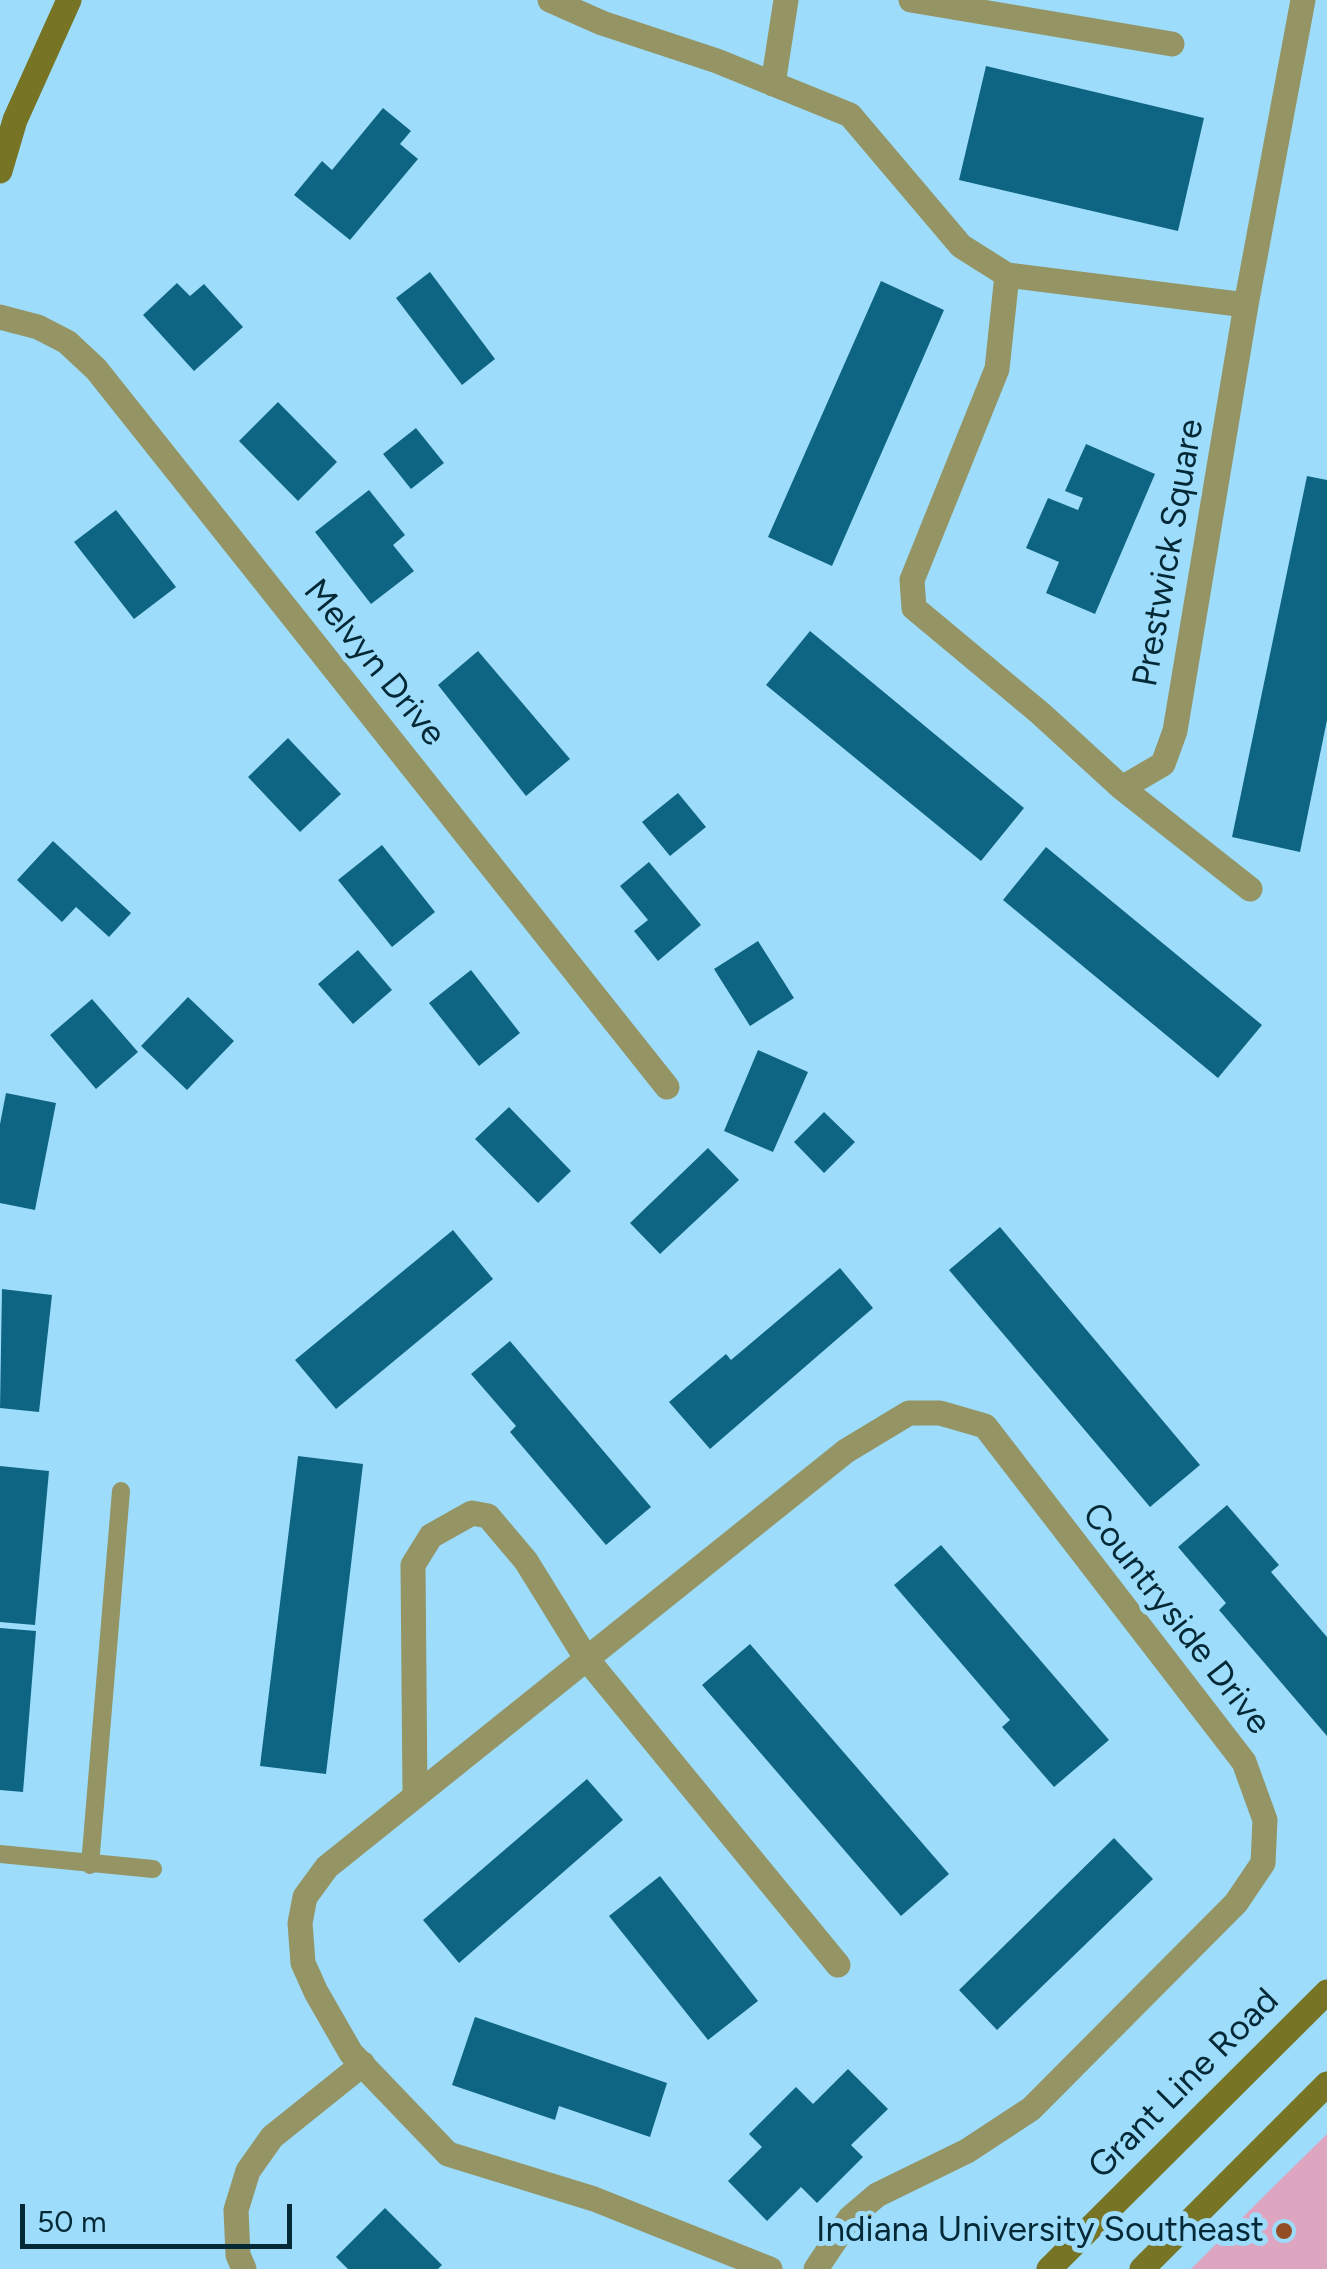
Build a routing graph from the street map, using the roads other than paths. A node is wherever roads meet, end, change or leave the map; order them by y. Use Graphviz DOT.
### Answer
graph roads {
  1 [pos="69,0"];
  2 [pos="550,0"];
  3 [pos="786,0"];
  4 [pos="911,0"];
  5 [pos="1302,0"];
  6 [pos="1172,44"];
  7 [pos="773,84"];
  8 [pos="0,170"];
  9 [pos="1008,275"];
  10 [pos="1246,305"];
  11 [pos="0,317"];
  12 [pos="1122,788"];
  13 [pos="1250,889"];
  14 [pos="668,1087"];
  15 [pos="122,1491"];
  16 [pos="586,1658"];
  17 [pos="415,1796"];
  18 [pos="0,1854"];
  19 [pos="90,1865"];
  20 [pos="153,1870"];
  21 [pos="838,1964"];
  22 [pos="1327,1992"];
  23 [pos="362,2064"];
  24 [pos="1327,2084"];
  25 [pos="244,2269"];
  26 [pos="770,2269"];
  27 [pos="816,2269"];
  28 [pos="1048,2269"];
  29 [pos="1142,2269"];
  1 -- 8 [label="main road"];
  2 -- 7 [label="street"];
  3 -- 7 [label="street"];
  4 -- 6 [label="street"];
  5 -- 10 [label="street, Prestwick Square"];
  7 -- 9 [label="street"];
  9 -- 10 [label="street"];
  9 -- 12 [label="street"];
  10 -- 12 [label="street, Prestwick Square"];
  11 -- 14 [label="street, Melvyn Drive"];
  12 -- 13 [label="street"];
  15 -- 19 [label="lane"];
  16 -- 17 [label="street, Countryside Drive"];
  16 -- 17 [label="street"];
  16 -- 21 [label="street"];
  16 -- 27 [label="street, Countryside Drive"];
  17 -- 23 [label="street, Countryside Drive"];
  18 -- 19 [label="lane"];
  19 -- 20 [label="lane"];
  22 -- 28 [label="main road, Grant Line Road"];
  23 -- 25 [label="street"];
  23 -- 26 [label="street, Countryside Drive"];
  24 -- 29 [label="main road"];
}
